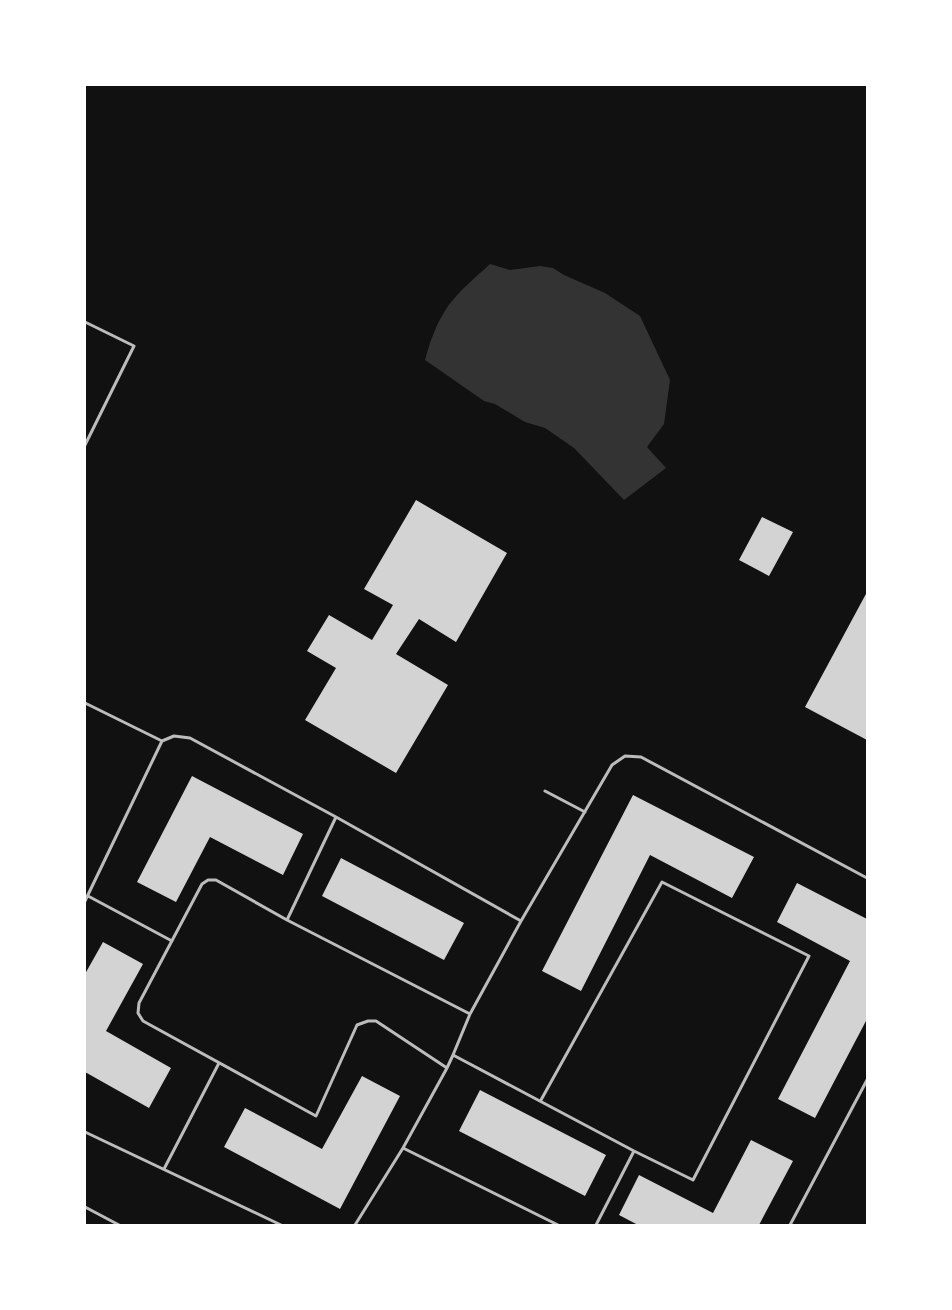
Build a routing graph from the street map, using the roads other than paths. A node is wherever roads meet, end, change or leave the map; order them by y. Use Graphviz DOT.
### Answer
graph roads {
  1 [pos="85,322"];
  2 [pos="85,445"];
  3 [pos="85,703"];
  4 [pos="162,742"];
  5 [pos="545,791"];
  6 [pos="584,812"];
  7 [pos="336,817"];
  8 [pos="867,878"];
  9 [pos="88,896"];
  10 [pos="85,901"];
  11 [pos="287,920"];
  12 [pos="521,921"];
  13 [pos="172,941"];
  14 [pos="470,1014"];
  15 [pos="453,1055"];
  16 [pos="219,1063"];
  17 [pos="447,1068"];
  18 [pos="867,1080"];
  19 [pos="541,1100"];
  20 [pos="85,1132"];
  21 [pos="403,1148"];
  22 [pos="634,1150"];
  23 [pos="164,1169"];
  24 [pos="85,1207"];
  25 [pos="119,1225"];
  26 [pos="281,1225"];
  27 [pos="354,1225"];
  28 [pos="558,1225"];
  29 [pos="596,1225"];
  30 [pos="790,1225"];
  1 -- 2 [label="lane"];
  3 -- 4 [label="lane"];
  4 -- 7 [label="lane"];
  4 -- 9 [label="lane"];
  5 -- 6 [label="lane"];
  6 -- 8 [label="lane"];
  6 -- 12 [label="lane"];
  7 -- 11 [label="lane"];
  7 -- 12 [label="lane"];
  9 -- 10 [label="lane"];
  9 -- 13 [label="lane"];
  11 -- 13 [label="lane"];
  11 -- 14 [label="lane"];
  12 -- 14 [label="lane"];
  13 -- 16 [label="lane"];
  14 -- 15 [label="lane"];
  15 -- 17 [label="lane"];
  15 -- 19 [label="lane"];
  16 -- 17 [label="lane"];
  16 -- 23 [label="lane"];
  17 -- 21 [label="lane"];
  18 -- 30 [label="lane"];
  19 -- 22 [label="lane"];
  19 -- 22 [label="lane"];
  20 -- 23 [label="lane"];
  21 -- 27 [label="lane"];
  21 -- 28 [label="lane"];
  22 -- 29 [label="lane"];
  23 -- 26 [label="lane"];
  24 -- 25 [label="lane"];
}
